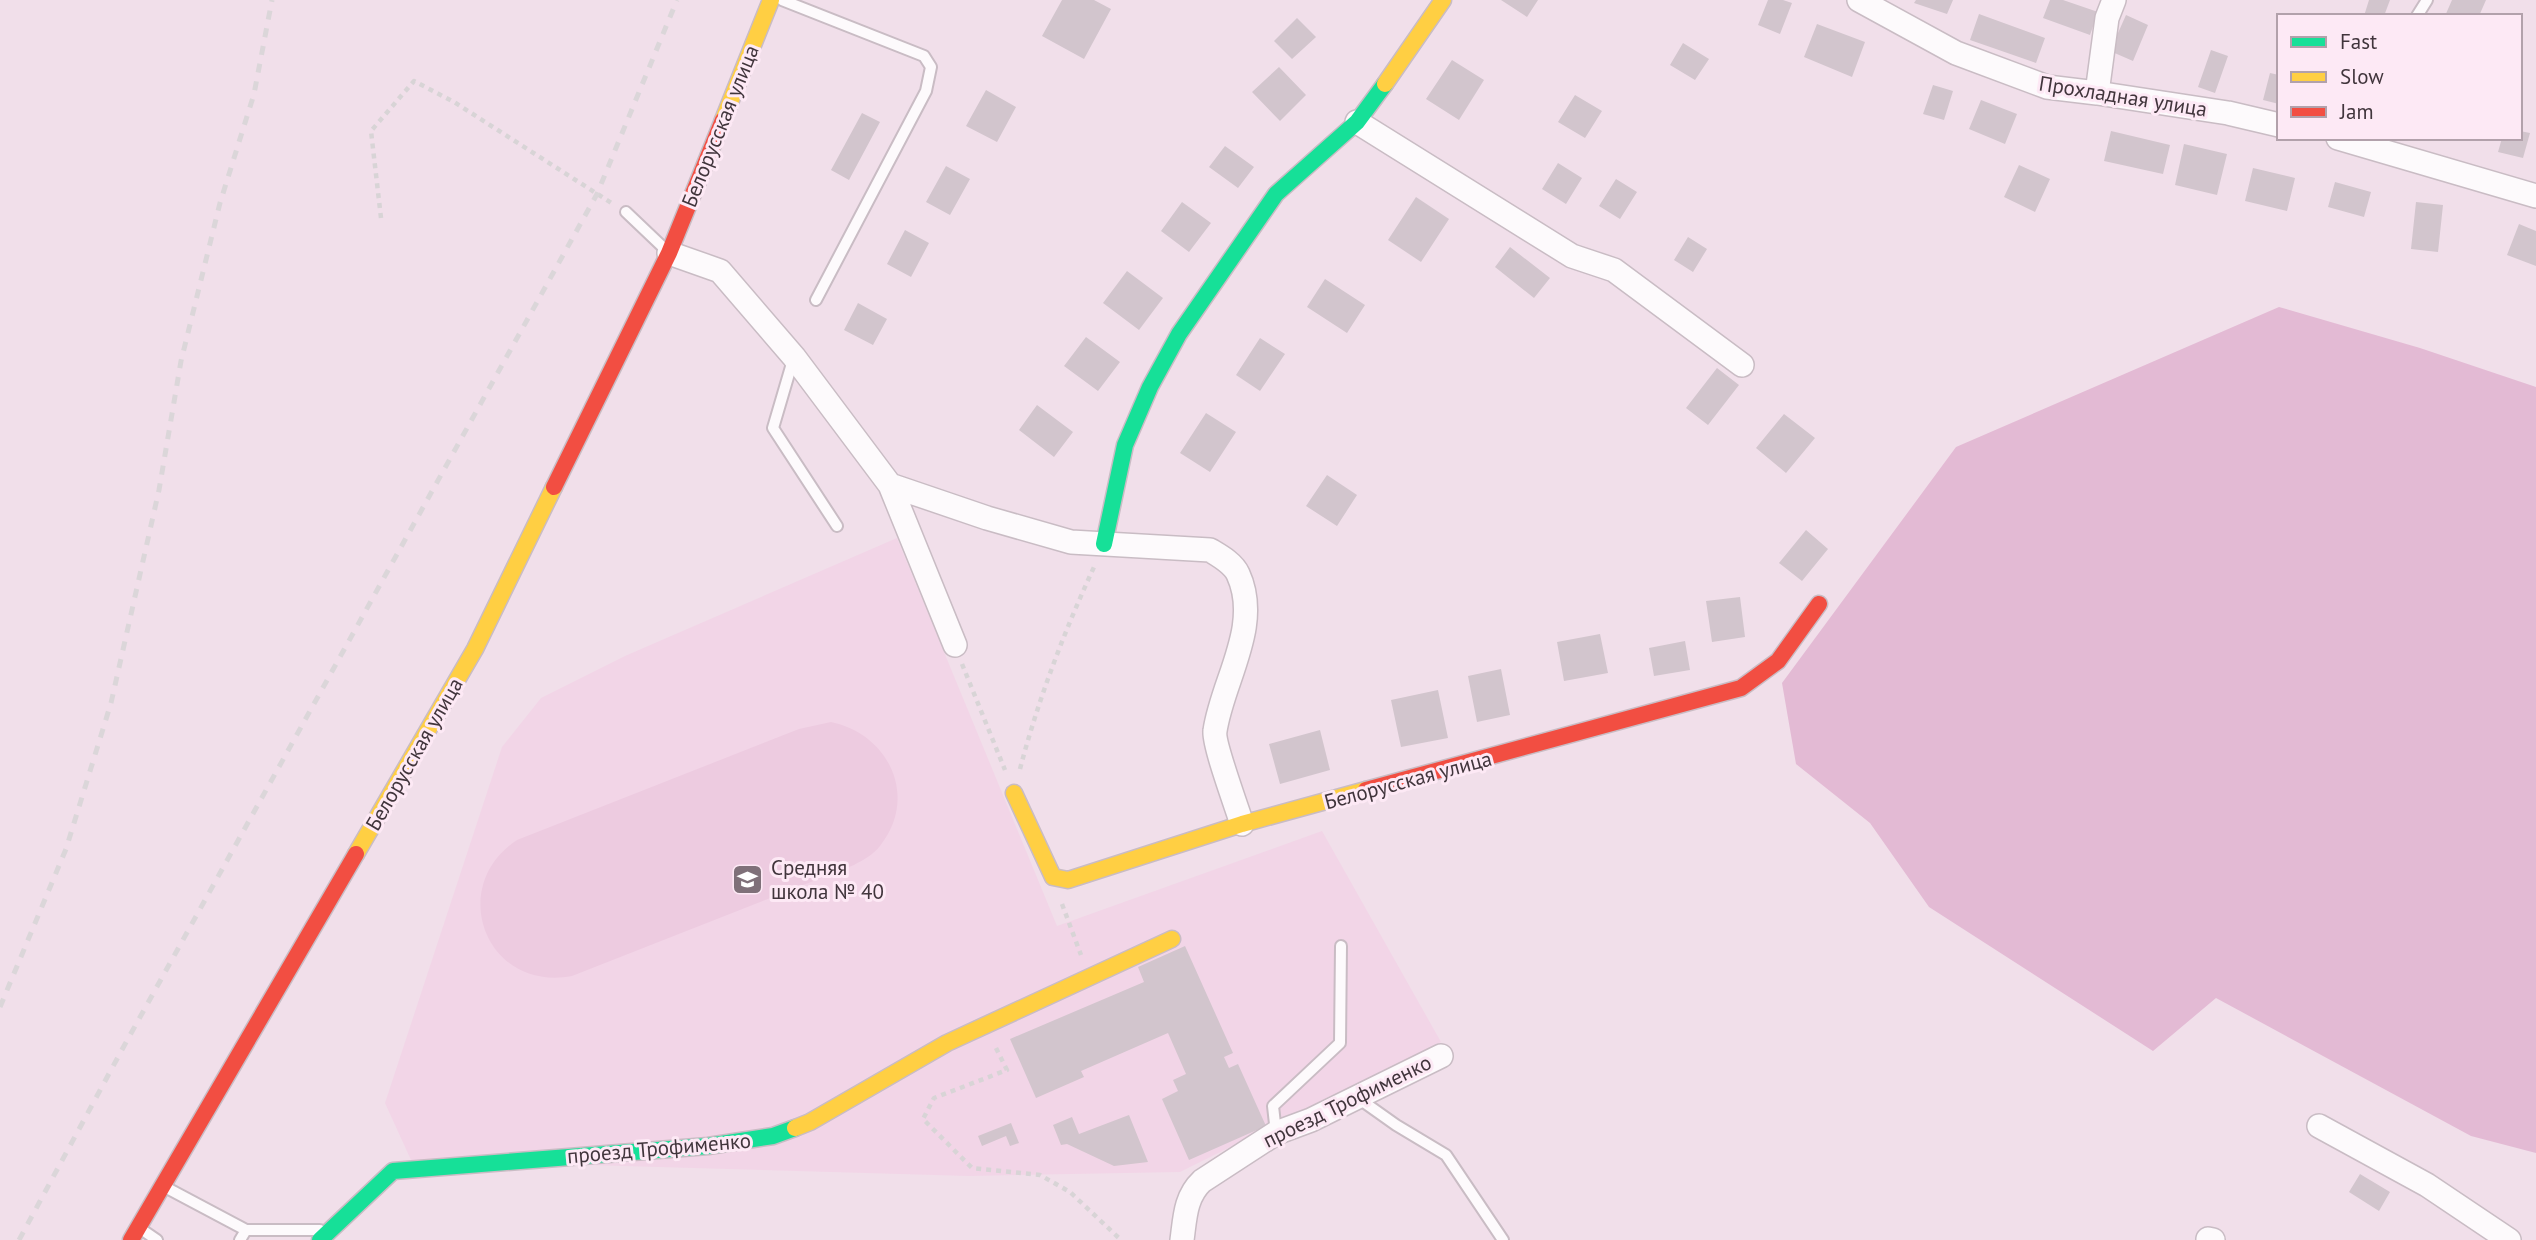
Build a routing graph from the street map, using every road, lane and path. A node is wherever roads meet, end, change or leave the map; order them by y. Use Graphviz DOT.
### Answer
graph roads {
  1 [pos="771,0"];
  2 [pos="782,0"];
  3 [pos="1443,0"];
  4 [pos="1859,0"];
  5 [pos="2114,0"];
  6 [pos="2097,93"];
  7 [pos="1357,122"];
  8 [pos="2277,125"];
  9 [pos="2368,141"];
  10 [pos="2536,195"];
  11 [pos="625,212"];
  12 [pos="381,218"];
  13 [pos="669,253"];
  14 [pos="817,300"];
  15 [pos="794,357"];
  16 [pos="1742,365"];
  17 [pos="890,485"];
  18 [pos="837,526"];
  19 [pos="1104,544"];
  20 [pos="1819,604"];
  21 [pos="954,645"];
  22 [pos="1014,793"];
  23 [pos="1242,824"];
  24 [pos="1053,877"];
  25 [pos="1172,939"];
  26 [pos="1341,946"];
  27 [pos="1089,978"];
  28 [pos="985,1026"];
  29 [pos="1441,1056"];
  30 [pos="1357,1097"];
  31 [pos="2319,1126"];
  32 [pos="1276,1133"];
  33 [pos="162,1186"];
  34 [pos="333,1229"];
  35 [pos="135,1234"];
  36 [pos="243,1235"];
  37 [pos="158,1240"];
  38 [pos="320,1240"];
  39 [pos="1121,1240"];
  40 [pos="1182,1240"];
  41 [pos="1503,1240"];
  42 [pos="2509,1240"];
  1 -- 13 [label="street, Белорусская улица"];
  2 -- 14 [label="lane"];
  3 -- 7 [label="street"];
  4 -- 6 [label="street, Прохладная улица"];
  5 -- 6 [label="street"];
  6 -- 8 [label="street, Прохладная улица"];
  7 -- 16 [label="street"];
  7 -- 19 [label="street"];
  9 -- 10 [label="street"];
  11 -- 12 [label="path"];
  11 -- 13 [label="lane"];
  13 -- 15 [label="street"];
  13 -- 33 [label="street, Белорусская улица"];
  15 -- 17 [label="street"];
  15 -- 18 [label="lane"];
  17 -- 19 [label="street"];
  17 -- 21 [label="street"];
  19 -- 22 [label="path"];
  19 -- 23 [label="street"];
  20 -- 23 [label="street, Белорусская улица"];
  21 -- 22 [label="path"];
  22 -- 24 [label="street"];
  23 -- 24 [label="street, Белорусская улица"];
  24 -- 27 [label="path"];
  25 -- 27 [label="street, проезд Трофименко"];
  26 -- 32 [label="lane"];
  27 -- 28 [label="street, проезд Трофименко"];
  28 -- 34 [label="street, проезд Трофименко"];
  28 -- 39 [label="path"];
  29 -- 30 [label="street, проезд Трофименко"];
  30 -- 32 [label="street, проезд Трофименко"];
  30 -- 41 [label="lane"];
  31 -- 42 [label="street"];
  32 -- 40 [label="street, проезд Трофименко"];
  33 -- 35 [label="street, Белорусская улица"];
  33 -- 36 [label="lane"];
  34 -- 36 [label="lane"];
  34 -- 38 [label="street, проезд Трофименко"];
  35 -- 37 [label="lane"];
}
